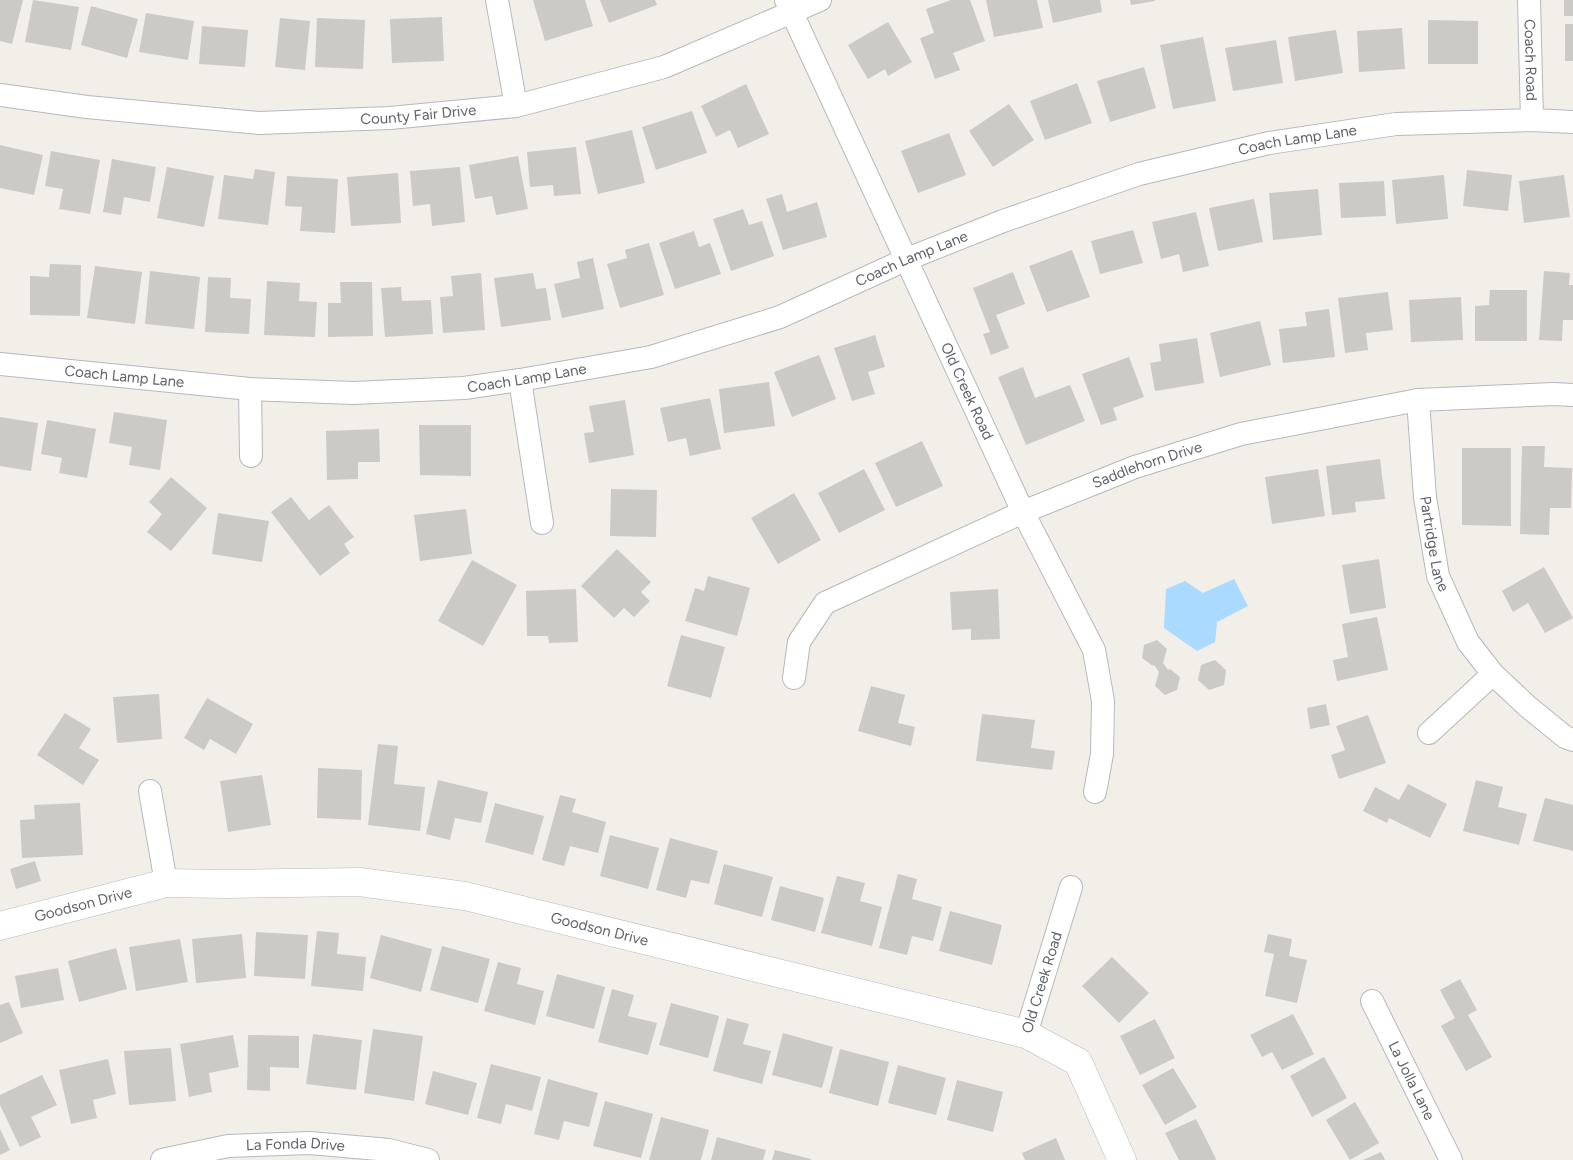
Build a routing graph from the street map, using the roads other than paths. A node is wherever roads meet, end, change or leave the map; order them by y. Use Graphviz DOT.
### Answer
graph roads {
  1 [pos="497,0"];
  2 [pos="820,0"];
  3 [pos="1529,0"];
  4 [pos="789,6"];
  5 [pos="0,95"];
  6 [pos="516,106"];
  7 [pos="1532,120"];
  8 [pos="1573,122"];
  9 [pos="905,260"];
  10 [pos="0,364"];
  11 [pos="520,380"];
  12 [pos="250,388"];
  13 [pos="1573,395"];
  14 [pos="1418,400"];
  15 [pos="251,456"];
  16 [pos="1023,512"];
  17 [pos="542,523"];
  18 [pos="1493,674"];
  19 [pos="794,678"];
  20 [pos="1429,733"];
  21 [pos="1573,740"];
  22 [pos="150,791"];
  23 [pos="1095,792"];
  24 [pos="166,883"];
  25 [pos="1071,887"];
  26 [pos="0,926"];
  27 [pos="1372,1001"];
  28 [pos="1026,1034"];
  29 [pos="162,1160"];
  30 [pos="428,1160"];
  31 [pos="1122,1160"];
  32 [pos="1451,1160"];
  1 -- 6 [label="street"];
  2 -- 4 [label="street, County Fair Drive"];
  3 -- 7 [label="street, Coach Road"];
  4 -- 6 [label="street, County Fair Drive"];
  4 -- 9 [label="street, Old Creek Road"];
  5 -- 6 [label="street, County Fair Drive"];
  7 -- 8 [label="street, Coach Lamp Lane"];
  7 -- 9 [label="street, Coach Lamp Lane"];
  9 -- 11 [label="street, Coach Lamp Lane"];
  9 -- 16 [label="street, Old Creek Road"];
  10 -- 12 [label="street, Coach Lamp Lane"];
  11 -- 12 [label="street, Coach Lamp Lane"];
  11 -- 17 [label="street"];
  12 -- 15 [label="street"];
  13 -- 14 [label="street, Saddlehorn Drive"];
  14 -- 16 [label="street, Saddlehorn Drive"];
  14 -- 18 [label="street, Partridge Lane"];
  16 -- 19 [label="street, Saddlehorn Drive"];
  16 -- 23 [label="street, Old Creek Road"];
  18 -- 20 [label="street"];
  18 -- 21 [label="street, Partridge Lane"];
  22 -- 24 [label="street"];
  24 -- 26 [label="street, Goodson Drive"];
  24 -- 28 [label="street, Goodson Drive"];
  25 -- 28 [label="street, Old Creek Road"];
  27 -- 32 [label="street, La Jolla Lane"];
  28 -- 31 [label="street, Old Creek Road"];
  29 -- 30 [label="street, La Fonda Drive"];
}
